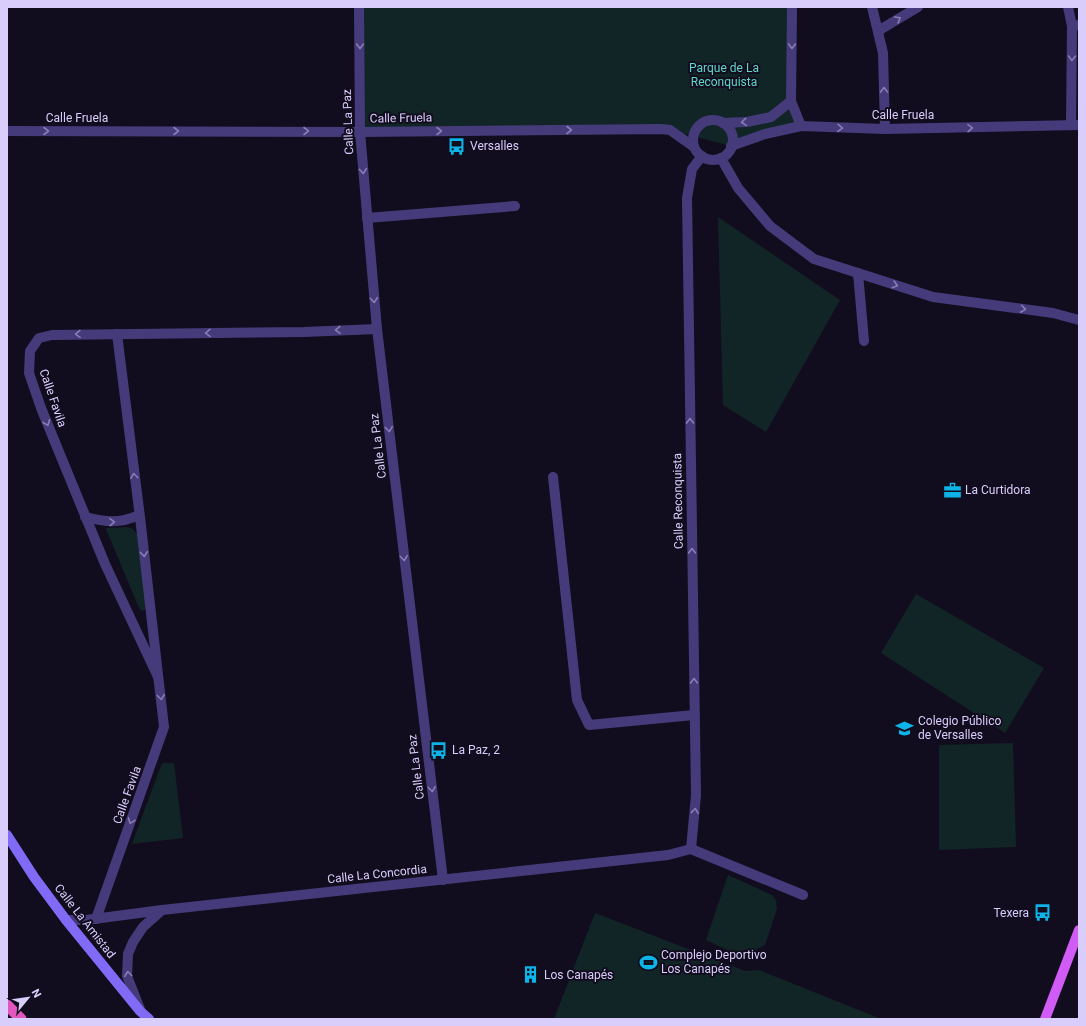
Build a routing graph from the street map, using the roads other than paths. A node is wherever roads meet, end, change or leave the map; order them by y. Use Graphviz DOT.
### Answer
graph roads {
  1 [pos="359,7"];
  2 [pos="792,7"];
  3 [pos="872,7"];
  4 [pos="918,7"];
  5 [pos="1068,7"];
  6 [pos="1076,25"];
  7 [pos="878,31"];
  8 [pos="791,101"];
  9 [pos="723,123"];
  10 [pos="1075,125"];
  11 [pos="801,126"];
  12 [pos="885,129"];
  13 [pos="7,131"];
  14 [pos="360,132"];
  15 [pos="731,146"];
  16 [pos="694,147"];
  17 [pos="702,156"];
  18 [pos="721,158"];
  19 [pos="515,206"];
  20 [pos="367,218"];
  21 [pos="858,273"];
  22 [pos="1079,320"];
  23 [pos="377,328"];
  24 [pos="117,334"];
  25 [pos="864,341"];
  26 [pos="553,477"];
  27 [pos="139,515"];
  28 [pos="85,517"];
  29 [pos="158,677"];
  30 [pos="694,715"];
  31 [pos="7,835"];
  32 [pos="690,849"];
  33 [pos="443,880"];
  34 [pos="803,895"];
  35 [pos="162,910"];
  36 [pos="96,919"];
  37 [pos="66,920"];
  38 [pos="1079,930"];
  39 [pos="7,1005"];
  40 [pos="140,1011"];
  41 [pos="21,1019"];
  42 [pos="149,1019"];
  43 [pos="1046,1019"];
  1 -- 14 [label="street, Calle La Paz, one-way"];
  2 -- 8 [label="street, one-way"];
  3 -- 7 [label="street"];
  7 -- 4 [label="street, one-way"];
  5 -- 6 [label="street"];
  6 -- 10 [label="street, one-way"];
  12 -- 7 [label="street, one-way"];
  8 -- 9 [label="street, one-way"];
  8 -- 11 [label="street"];
  9 -- 15 [label="street"];
  9 -- 16 [label="street"];
  12 -- 10 [label="street, Calle Fruela, one-way"];
  11 -- 12 [label="street, Calle Fruela, one-way"];
  11 -- 15 [label="street, Calle Fruela"];
  13 -- 14 [label="street, Calle Fruela, one-way"];
  14 -- 16 [label="street, Calle Fruela, one-way"];
  14 -- 20 [label="street, Calle La Paz, one-way"];
  15 -- 18 [label="street"];
  16 -- 17 [label="street"];
  17 -- 18 [label="street"];
  30 -- 17 [label="street, Calle Reconquista, one-way"];
  18 -- 21 [label="street"];
  19 -- 20 [label="street"];
  20 -- 23 [label="street, Calle La Paz, one-way"];
  21 -- 22 [label="street, one-way"];
  21 -- 25 [label="street"];
  23 -- 24 [label="street, Calle Favila, one-way"];
  23 -- 33 [label="street, Calle La Paz, one-way"];
  27 -- 24 [label="street, Calle Favila, one-way"];
  24 -- 28 [label="street, Calle Favila, one-way"];
  26 -- 30 [label="street"];
  28 -- 27 [label="street, one-way"];
  27 -- 29 [label="street, Calle Favila, one-way"];
  28 -- 29 [label="street, Calle Favila"];
  29 -- 36 [label="street, Calle Favila, one-way"];
  32 -- 30 [label="street, Calle Reconquista, one-way"];
  31 -- 37 [label="main road, Calle La Amistad"];
  32 -- 33 [label="street, Calle La Concordia"];
  32 -- 34 [label="street"];
  33 -- 35 [label="street, Calle La Concordia"];
  35 -- 36 [label="street, Calle La Concordia"];
  40 -- 35 [label="street, one-way"];
  36 -- 37 [label="street, Calle La Concordia"];
  37 -- 40 [label="main road, Calle La Amistad"];
  38 -- 43 [label="main road"];
  39 -- 41 [label="highway"];
  40 -- 42 [label="main road, Calle La Amistad"];
}
